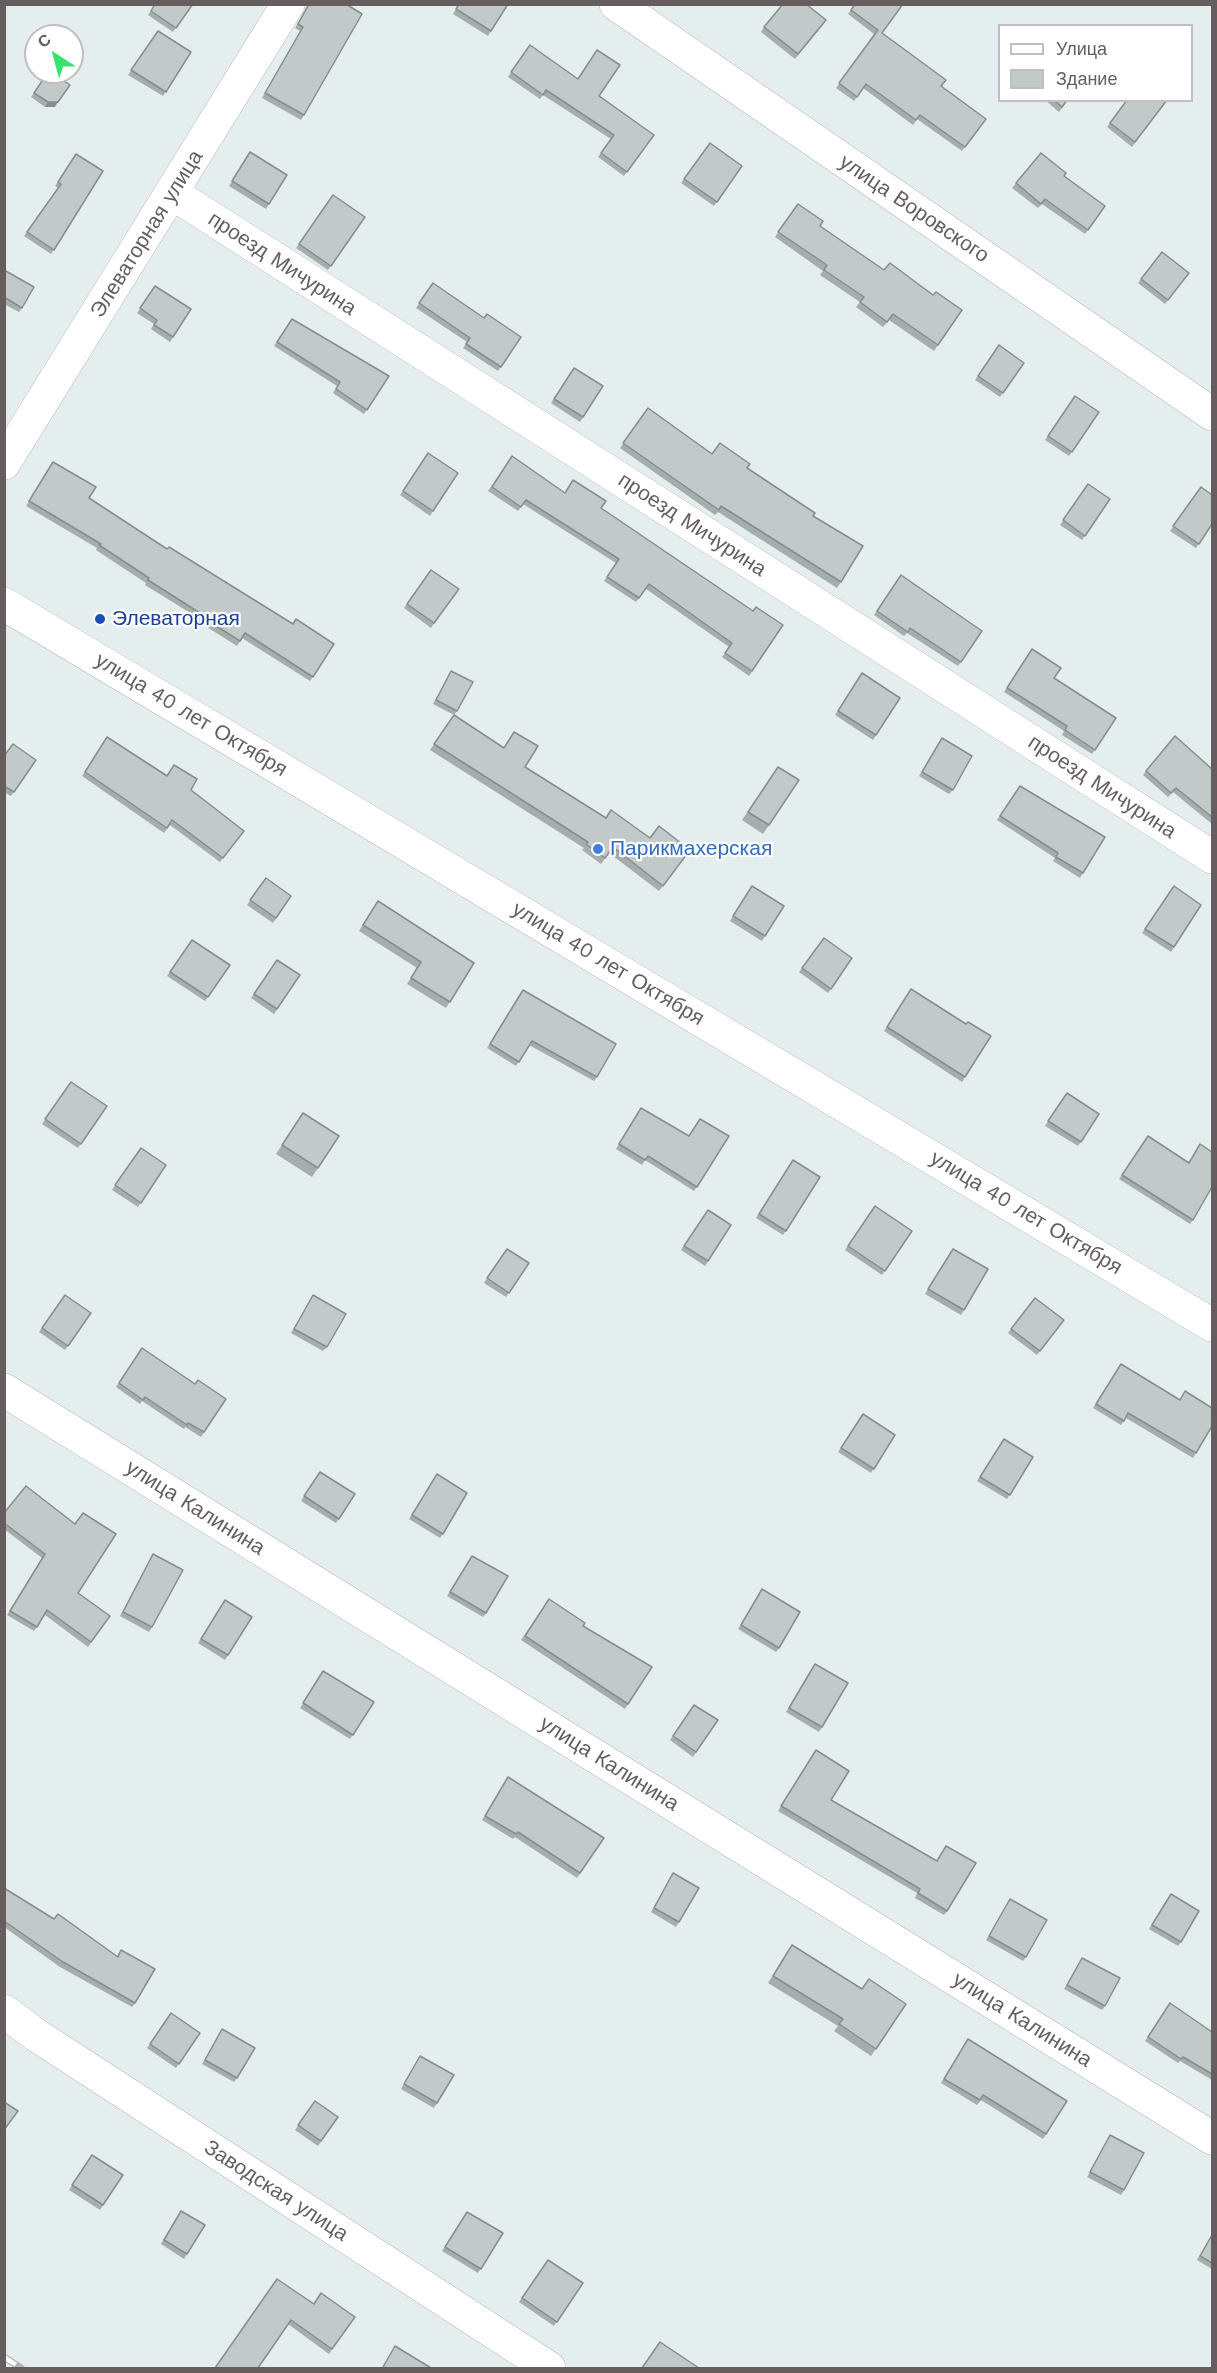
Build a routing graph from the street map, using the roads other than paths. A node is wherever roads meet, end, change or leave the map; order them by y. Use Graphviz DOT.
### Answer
graph roads {
  1 [pos="288,4"];
  2 [pos="616,4"];
  3 [pos="172,193"];
  4 [pos="1212,414"];
  5 [pos="4,463"];
  6 [pos="4,604"];
  7 [pos="1212,857"];
  8 [pos="1212,1325"];
  9 [pos="4,1390"];
  10 [pos="4,2011"];
  11 [pos="1212,2138"];
  12 [pos="549,2368"];
  1 -- 3 [label="street, Элеваторная улица"];
  2 -- 4 [label="street, улица Воровского"];
  3 -- 5 [label="street, Элеваторная улица"];
  3 -- 7 [label="street, проезд Мичурина"];
  6 -- 8 [label="street, улица 40 лет Октября"];
  9 -- 11 [label="street, улица Калинина"];
  10 -- 12 [label="street, Заводская улица"];
}
